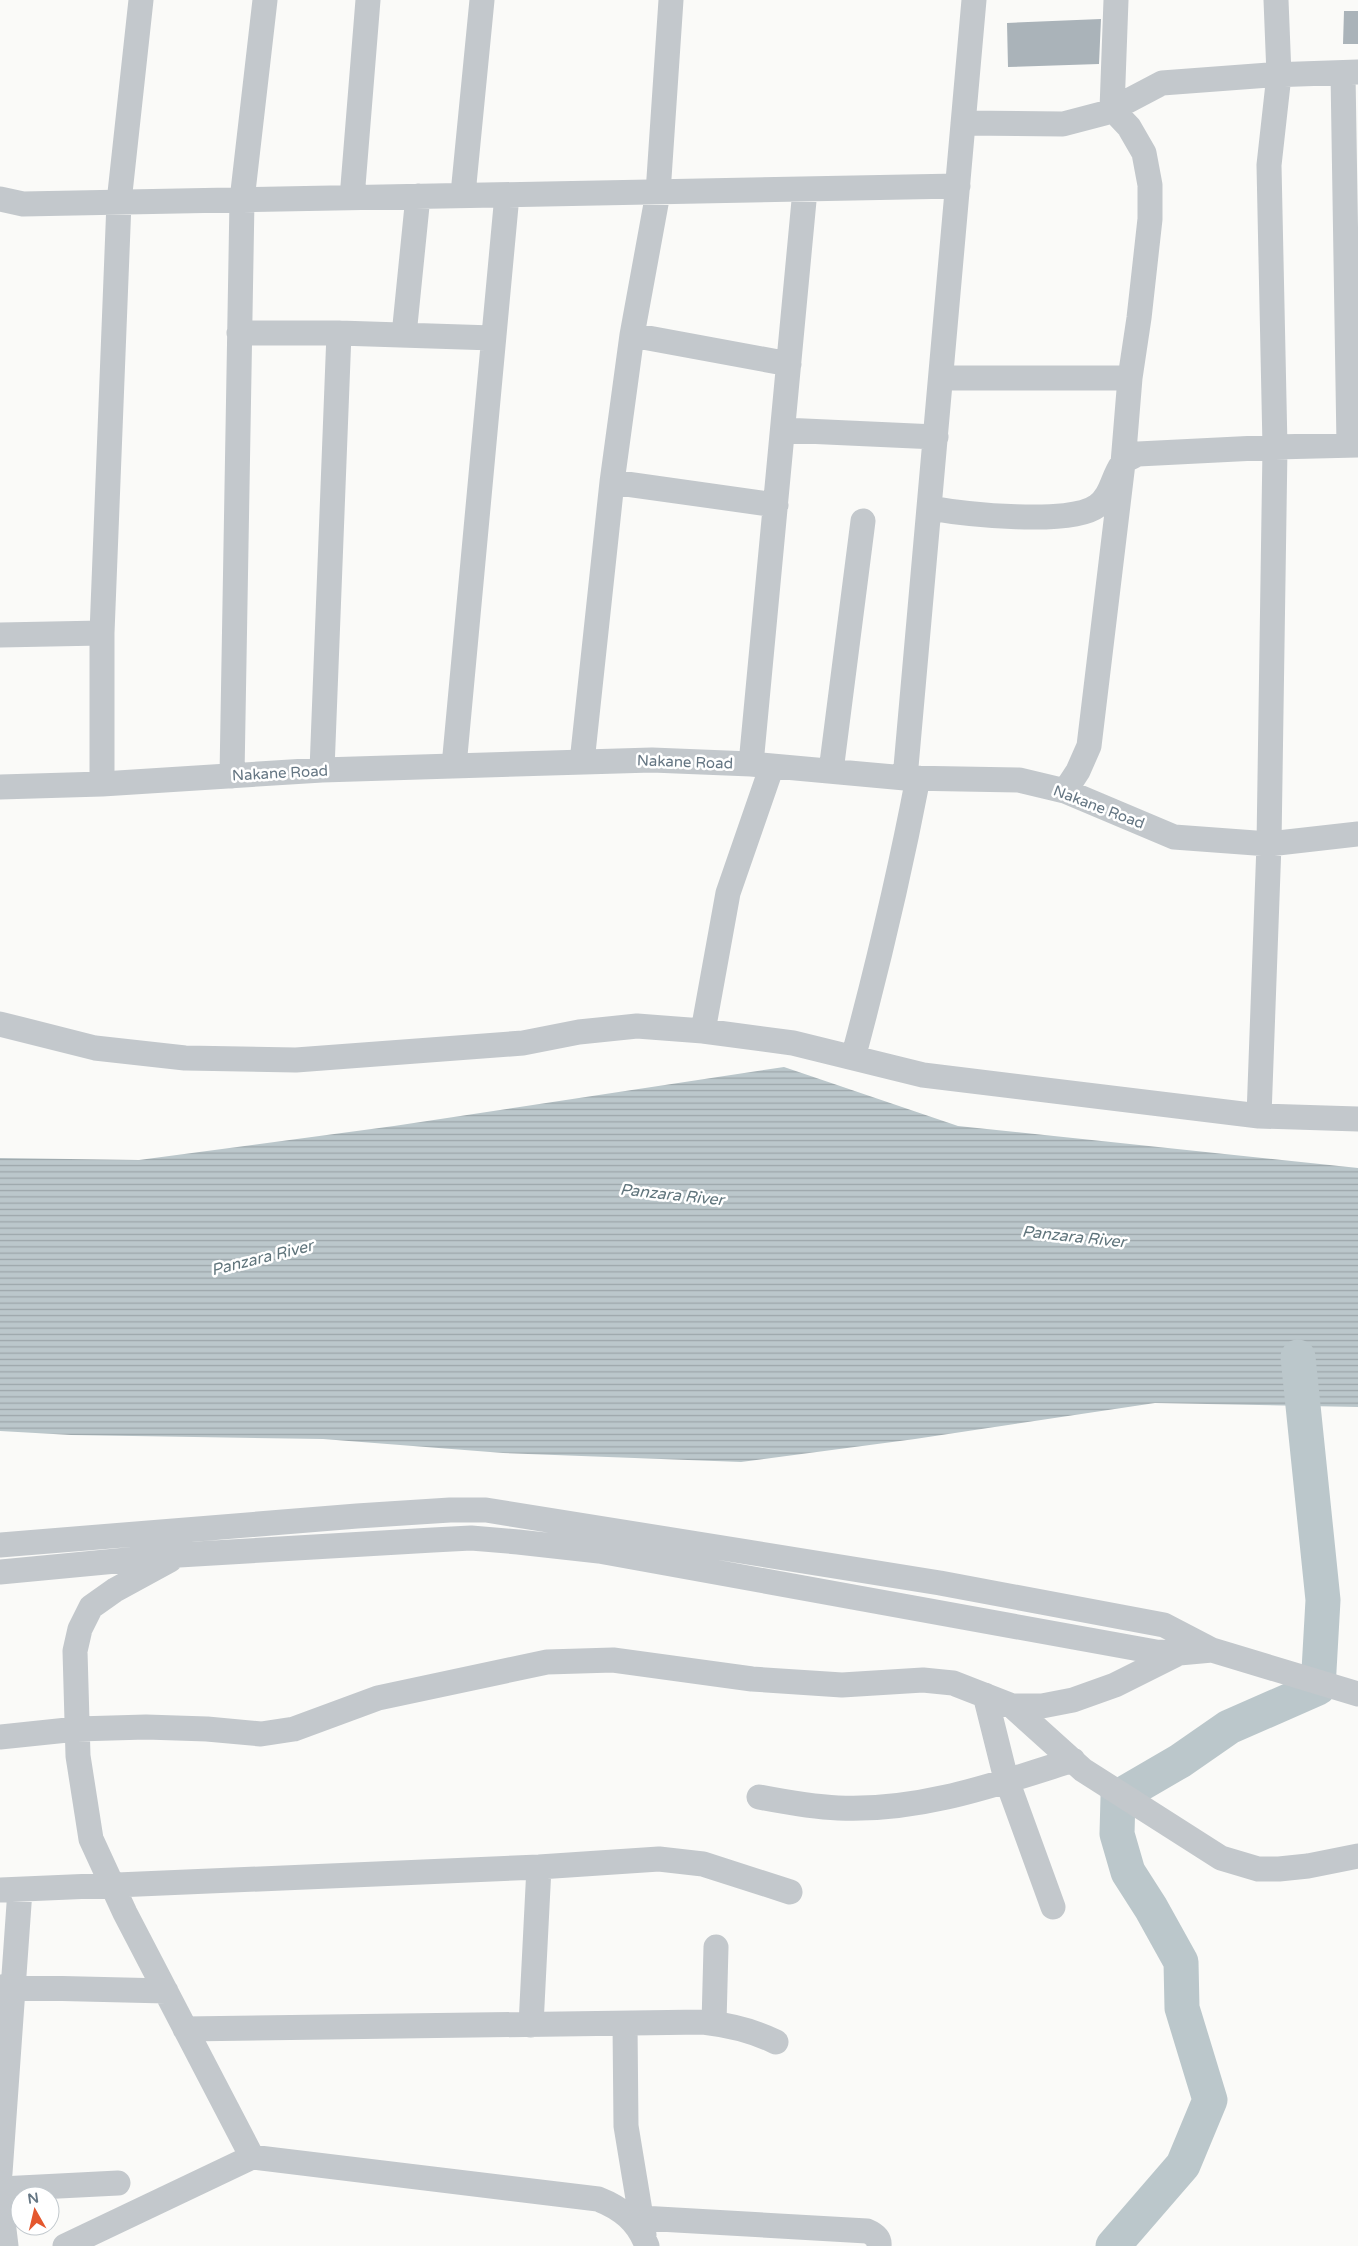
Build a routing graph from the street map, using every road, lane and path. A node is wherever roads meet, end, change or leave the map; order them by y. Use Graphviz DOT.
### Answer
graph roads {
  1 [pos="141,0"];
  2 [pos="264,0"];
  3 [pos="368,0"];
  4 [pos="482,0"];
  5 [pos="671,0"];
  6 [pos="974,0"];
  7 [pos="1116,0"];
  8 [pos="1276,0"];
  9 [pos="1351,72"];
  10 [pos="1279,75"];
  11 [pos="1112,109"];
  12 [pos="963,123"];
  13 [pos="958,186"];
  14 [pos="805,190"];
  15 [pos="658,193"];
  16 [pos="463,194"];
  17 [pos="507,195"];
  18 [pos="418,196"];
  19 [pos="352,198"];
  20 [pos="0,199"];
  21 [pos="242,200"];
  22 [pos="119,202"];
  23 [pos="239,333"];
  24 [pos="339,333"];
  25 [pos="404,335"];
  26 [pos="632,335"];
  27 [pos="493,338"];
  28 [pos="789,364"];
  29 [pos="941,378"];
  30 [pos="1130,378"];
  31 [pos="783,430"];
  32 [pos="936,437"];
  33 [pos="1353,445"];
  34 [pos="1275,447"];
  35 [pos="1123,463"];
  36 [pos="612,482"];
  37 [pos="776,505"];
  38 [pos="930,508"];
  39 [pos="863,521"];
  40 [pos="102,633"];
  41 [pos="0,635"];
  42 [pos="582,762"];
  43 [pos="761,765"];
  44 [pos="454,766"];
  45 [pos="322,770"];
  46 [pos="831,771"];
  47 [pos="232,776"];
  48 [pos="912,778"];
  49 [pos="102,784"];
  50 [pos="0,787"];
  51 [pos="1065,791"];
  52 [pos="1358,834"];
  53 [pos="1270,844"];
  54 [pos="0,1024"];
  55 [pos="703,1030"];
  56 [pos="853,1058"];
  57 [pos="1259,1116"];
  58 [pos="1358,1119"];
  59 [pos="178,1530"];
  60 [pos="0,1545"];
  61 [pos="179,1555"];
  62 [pos="0,1572"];
  63 [pos="1212,1650"];
  64 [pos="1179,1653"];
  65 [pos="1358,1694"];
  66 [pos="985,1695"];
  67 [pos="1012,1706"];
  68 [pos="77,1729"];
  69 [pos="0,1737"];
  70 [pos="1078,1765"];
  71 [pos="1008,1781"];
  72 [pos="759,1797"];
  73 [pos="1358,1856"];
  74 [pos="539,1868"];
  75 [pos="112,1886"];
  76 [pos="10,1890"];
  77 [pos="790,1892"];
  78 [pos="1053,1907"];
  79 [pos="716,1947"];
  80 [pos="6,1987"];
  81 [pos="166,1991"];
  82 [pos="714,2023"];
  83 [pos="625,2024"];
  84 [pos="531,2025"];
  85 [pos="185,2029"];
  86 [pos="776,2042"];
  87 [pos="252,2157"];
  88 [pos="0,2173"];
  89 [pos="118,2183"];
  90 [pos="0,2189"];
  91 [pos="0,2197"];
  92 [pos="644,2234"];
  93 [pos="6,2246"];
  94 [pos="65,2246"];
  95 [pos="879,2246"];
  1 -- 22 [label="street"];
  2 -- 21 [label="street"];
  3 -- 19 [label="street"];
  4 -- 16 [label="street"];
  5 -- 15 [label="street"];
  6 -- 12 [label="street"];
  7 -- 11 [label="street"];
  8 -- 10 [label="street"];
  9 -- 10 [label="street"];
  9 -- 33 [label="street"];
  10 -- 11 [label="street"];
  10 -- 34 [label="street"];
  11 -- 12 [label="street"];
  11 -- 30 [label="street"];
  12 -- 13 [label="street"];
  13 -- 14 [label="street"];
  13 -- 29 [label="street"];
  14 -- 15 [label="street"];
  14 -- 28 [label="street"];
  15 -- 17 [label="street"];
  15 -- 26 [label="street"];
  16 -- 17 [label="street"];
  16 -- 18 [label="street"];
  17 -- 27 [label="street"];
  18 -- 19 [label="street"];
  18 -- 25 [label="street"];
  19 -- 21 [label="street"];
  20 -- 22 [label="street"];
  21 -- 22 [label="street"];
  21 -- 23 [label="street"];
  22 -- 40 [label="street"];
  23 -- 24 [label="street"];
  23 -- 47 [label="street"];
  24 -- 25 [label="street"];
  24 -- 45 [label="street"];
  25 -- 27 [label="street"];
  26 -- 28 [label="street"];
  26 -- 36 [label="street"];
  27 -- 44 [label="street"];
  28 -- 31 [label="street"];
  29 -- 30 [label="street"];
  29 -- 32 [label="street"];
  30 -- 35 [label="street"];
  31 -- 32 [label="street"];
  31 -- 37 [label="street"];
  32 -- 38 [label="street"];
  33 -- 34 [label="street"];
  34 -- 35 [label="street"];
  34 -- 53 [label="street"];
  35 -- 38 [label="street"];
  35 -- 51 [label="street"];
  36 -- 37 [label="street"];
  36 -- 42 [label="street"];
  37 -- 43 [label="street"];
  38 -- 48 [label="street"];
  39 -- 46 [label="street"];
  40 -- 41 [label="street"];
  40 -- 49 [label="street"];
  42 -- 43 [label="street, Nakane Road"];
  42 -- 44 [label="street, Nakane Road"];
  43 -- 46 [label="street, Nakane Road"];
  43 -- 55 [label="street"];
  44 -- 45 [label="street, Nakane Road"];
  45 -- 47 [label="street, Nakane Road"];
  46 -- 48 [label="street, Nakane Road"];
  47 -- 49 [label="street, Nakane Road"];
  48 -- 51 [label="street, Nakane Road"];
  48 -- 56 [label="street"];
  49 -- 50 [label="street, Nakane Road"];
  51 -- 53 [label="street, Nakane Road"];
  52 -- 53 [label="street, Nakane Road"];
  53 -- 57 [label="street"];
  54 -- 55 [label="street"];
  55 -- 56 [label="street"];
  56 -- 57 [label="street"];
  57 -- 58 [label="street"];
  59 -- 60 [label="street"];
  59 -- 61 [label="street"];
  59 -- 63 [label="street"];
  61 -- 62 [label="street"];
  61 -- 64 [label="street"];
  61 -- 68 [label="street"];
  63 -- 64 [label="street"];
  63 -- 65 [label="street"];
  64 -- 67 [label="street"];
  66 -- 67 [label="street"];
  66 -- 68 [label="street"];
  66 -- 71 [label="street"];
  67 -- 70 [label="street"];
  68 -- 69 [label="street"];
  68 -- 75 [label="street"];
  70 -- 71 [label="street"];
  70 -- 73 [label="street"];
  71 -- 72 [label="street"];
  71 -- 78 [label="street"];
  74 -- 75 [label="street"];
  74 -- 77 [label="street"];
  74 -- 84 [label="street"];
  75 -- 76 [label="street"];
  75 -- 81 [label="street"];
  76 -- 80 [label="street"];
  79 -- 82 [label="street"];
  80 -- 81 [label="street"];
  80 -- 88 [label="street"];
  81 -- 85 [label="street"];
  82 -- 83 [label="street"];
  82 -- 86 [label="street"];
  83 -- 84 [label="street"];
  83 -- 92 [label="street"];
  84 -- 85 [label="street"];
  85 -- 87 [label="street"];
  87 -- 92 [label="street"];
  87 -- 94 [label="street"];
  89 -- 90 [label="street"];
  91 -- 93 [label="street"];
  92 -- 95 [label="street"];
}
